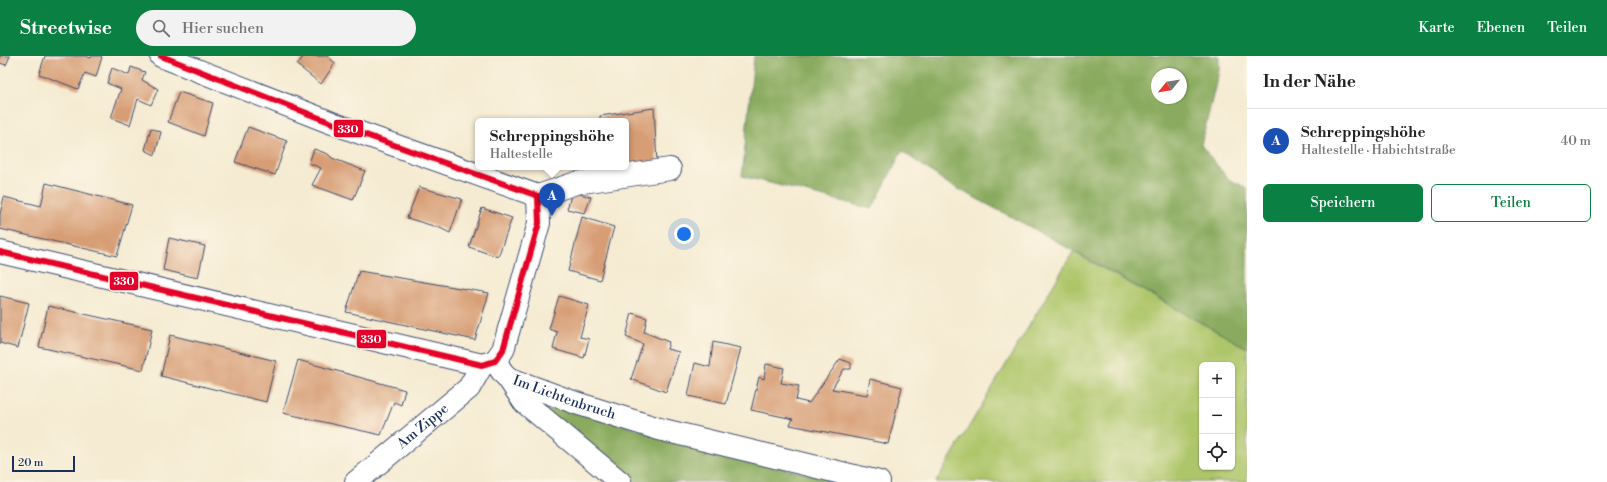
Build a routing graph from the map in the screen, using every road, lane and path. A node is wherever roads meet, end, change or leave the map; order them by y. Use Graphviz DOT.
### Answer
graph roads {
  1 [pos="161,56"];
  2 [pos="670,169"];
  3 [pos="538,196"];
  4 [pos="0,252"];
  5 [pos="495,368"];
  6 [pos="356,482"];
  7 [pos="620,482"];
  8 [pos="879,482"];
  1 -- 3 [label="street"];
  2 -- 3 [label="street"];
  3 -- 5 [label="street, Am Zippe"];
  4 -- 5 [label="street, Im Lichtenbruch"];
  5 -- 6 [label="street, Am Zippe"];
  5 -- 7 [label="street"];
  5 -- 8 [label="street, Im Lichtenbruch"];
}
